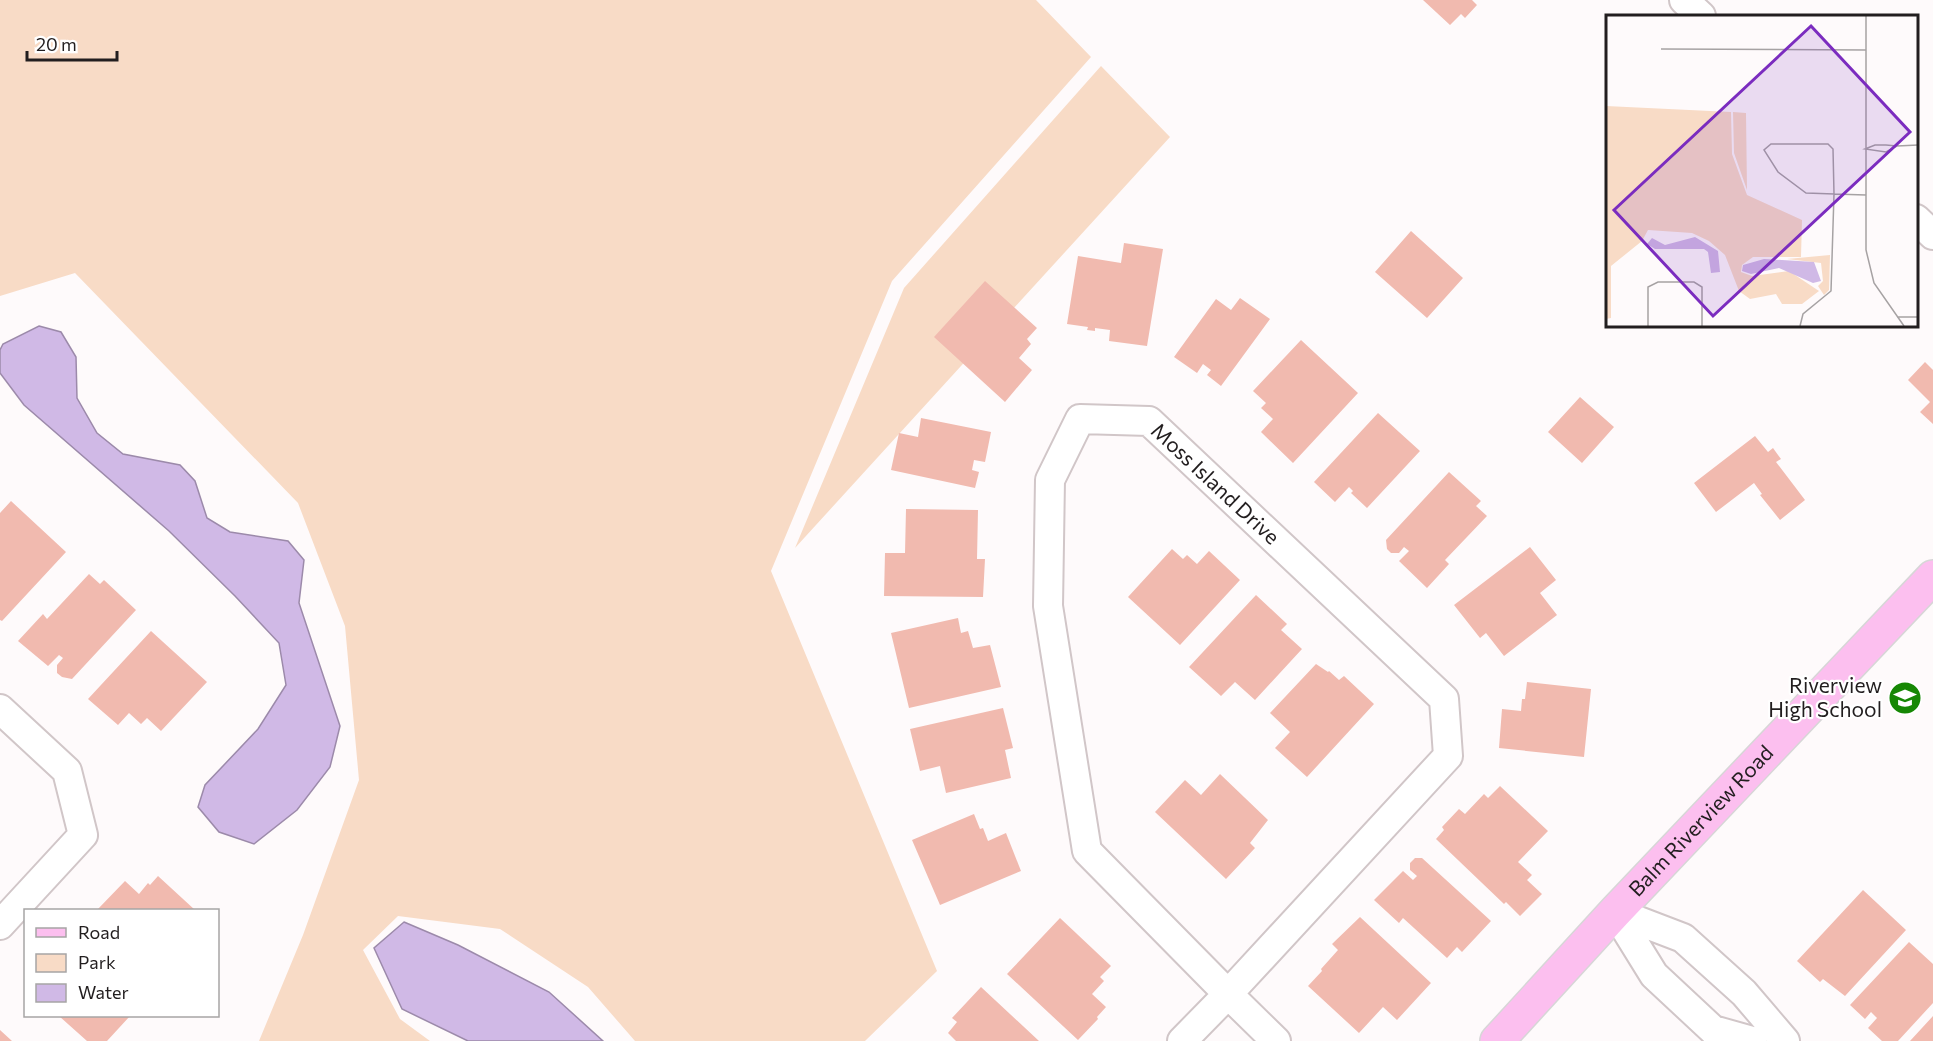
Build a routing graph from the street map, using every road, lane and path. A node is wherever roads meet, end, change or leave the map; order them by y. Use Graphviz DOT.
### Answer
graph roads {
  1 [pos="1684,0"];
  2 [pos="1700,15"];
  3 [pos="1918,220"];
  4 [pos="1933,235"];
  5 [pos="1933,577"];
  6 [pos="0,709"];
  7 [pos="1615,912"];
  8 [pos="0,925"];
  9 [pos="1228,994"];
  10 [pos="1182,1041"];
  11 [pos="1276,1041"];
  12 [pos="1497,1041"];
  13 [pos="1752,1041"];
  14 [pos="1785,1041"];
  1 -- 2 [label="street"];
  3 -- 4 [label="street"];
  5 -- 7 [label="main road, Balm Riverview Road"];
  6 -- 8 [label="street"];
  7 -- 12 [label="main road, Balm Riverview Road"];
  7 -- 13 [label="street"];
  7 -- 14 [label="street"];
  9 -- 9 [label="street, Moss Island Drive"];
  9 -- 10 [label="street, Moss Island Drive"];
  9 -- 11 [label="street, Moss Island Drive"];
}
